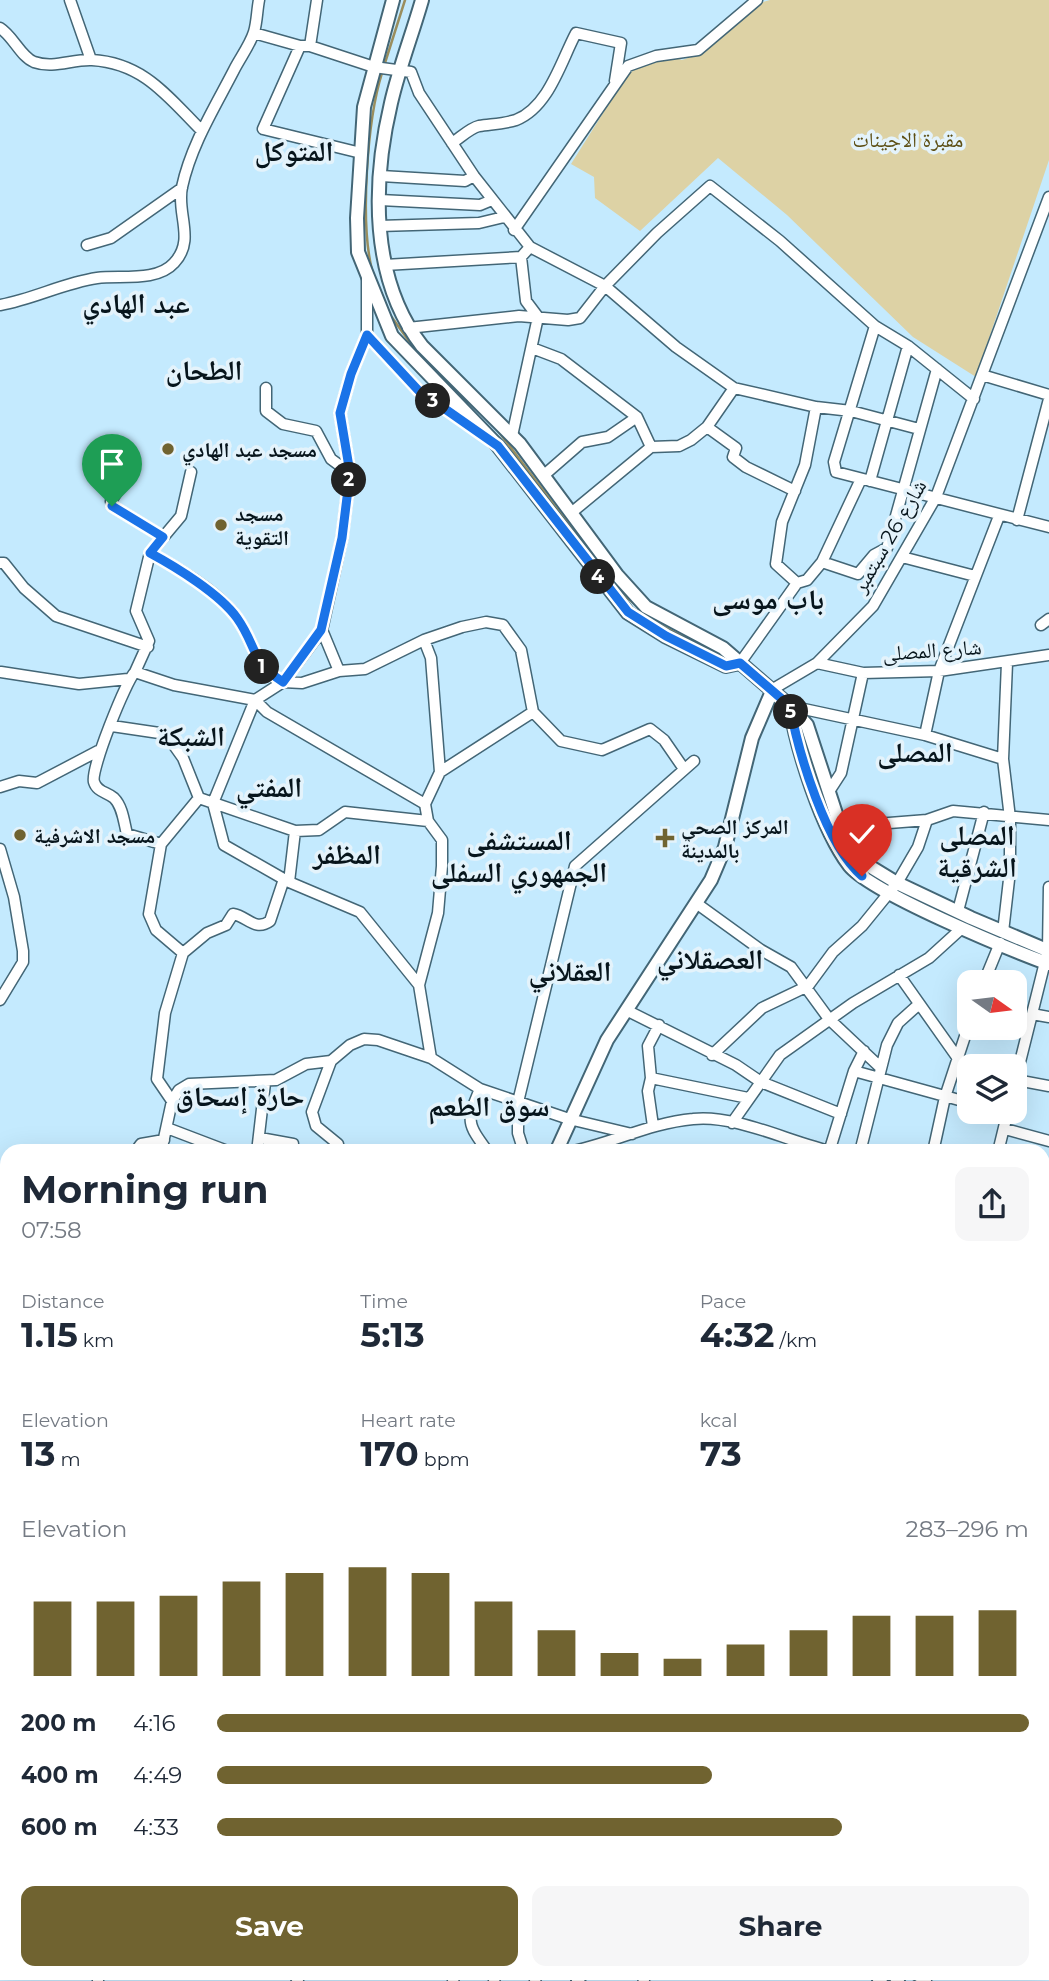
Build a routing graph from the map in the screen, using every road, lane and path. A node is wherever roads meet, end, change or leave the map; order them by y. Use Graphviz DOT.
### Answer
graph roads {
  1 [pos="70,0"];
  2 [pos="317,0"];
  3 [pos="393,0"];
  4 [pos="422,0"];
  5 [pos="757,0"];
  6 [pos="258,2"];
  7 [pos="0,28"];
  8 [pos="254,33"];
  9 [pos="305,46"];
  10 [pos="92,60"];
  11 [pos="374,67"];
  12 [pos="400,70"];
  13 [pos="614,85"];
  14 [pos="202,131"];
  15 [pos="452,143"];
  16 [pos="361,153"];
  17 [pos="381,176"];
  18 [pos="474,176"];
  19 [pos="182,188"];
  20 [pos="380,200"];
  21 [pos="492,200"];
  22 [pos="1048,204"];
  23 [pos="504,217"];
  24 [pos="379,226"];
  25 [pos="514,230"];
  26 [pos="88,245"];
  27 [pos="530,247"];
  28 [pos="521,257"];
  29 [pos="385,265"];
  30 [pos="367,275"];
  31 [pos="604,286"];
  32 [pos="0,305"];
  33 [pos="538,317"];
  34 [pos="876,326"];
  35 [pos="408,328"];
  36 [pos="367,335"];
  37 [pos="908,346"];
  38 [pos="532,348"];
  39 [pos="937,369"];
  40 [pos="982,376"];
  41 [pos="266,388"];
  42 [pos="734,388"];
  43 [pos="1049,397"];
  44 [pos="974,399"];
  45 [pos="816,407"];
  46 [pos="851,411"];
  47 [pos="637,417"];
  48 [pos="888,419"];
  49 [pos="707,427"];
  50 [pos="919,429"];
  51 [pos="512,436"];
  52 [pos="498,446"];
  53 [pos="651,447"];
  54 [pos="131,471"];
  55 [pos="191,472"];
  56 [pos="350,473"];
  57 [pos="543,476"];
  58 [pos="866,480"];
  59 [pos="903,490"];
  60 [pos="794,491"];
  61 [pos="936,497"];
  62 [pos="571,513"];
  63 [pos="999,516"];
  64 [pos="1017,520"];
  65 [pos="1049,527"];
  66 [pos="163,537"];
  67 [pos="150,553"];
  68 [pos="902,557"];
  69 [pos="821,562"];
  70 [pos="0,563"];
  71 [pos="975,576"];
  72 [pos="797,583"];
  73 [pos="321,630"];
  74 [pos="424,640"];
  75 [pos="148,647"];
  76 [pos="1049,655"];
  77 [pos="740,663"];
  78 [pos="817,663"];
  79 [pos="1007,663"];
  80 [pos="1,671"];
  81 [pos="339,671"];
  82 [pos="939,671"];
  83 [pos="863,673"];
  84 [pos="131,675"];
  85 [pos="283,682"];
  86 [pos="773,690"];
  87 [pos="255,700"];
  88 [pos="790,706"];
  89 [pos="533,712"];
  90 [pos="855,720"];
  91 [pos="112,726"];
  92 [pos="925,735"];
  93 [pos="98,751"];
  94 [pos="1003,759"];
  95 [pos="694,761"];
  96 [pos="684,769"];
  97 [pos="440,772"];
  98 [pos="0,787"];
  99 [pos="830,790"];
  100 [pos="199,798"];
  101 [pos="213,803"];
  102 [pos="425,804"];
  103 [pos="984,812"];
  104 [pos="1010,818"];
  105 [pos="927,820"];
  106 [pos="1049,820"];
  107 [pos="428,821"];
  108 [pos="295,831"];
  109 [pos="842,832"];
  110 [pos="161,844"];
  111 [pos="0,849"];
  112 [pos="287,881"];
  113 [pos="893,887"];
  114 [pos="1049,887"];
  115 [pos="1049,895"];
  116 [pos="696,903"];
  117 [pos="958,911"];
  118 [pos="1048,916"];
  119 [pos="962,928"];
  120 [pos="1001,937"];
  121 [pos="183,953"];
  122 [pos="1048,957"];
  123 [pos="989,970"];
  124 [pos="899,975"];
  125 [pos="419,985"];
  126 [pos="808,986"];
  127 [pos="0,1000"];
  128 [pos="918,1005"];
  129 [pos="626,1010"];
  130 [pos="1049,1017"];
  131 [pos="1027,1018"];
  132 [pos="1031,1018"];
  133 [pos="829,1019"];
  134 [pos="659,1025"];
  135 [pos="864,1051"];
  136 [pos="1022,1054"];
  137 [pos="712,1055"];
  138 [pos="957,1057"];
  139 [pos="431,1058"];
  140 [pos="331,1061"];
  141 [pos="854,1071"];
  142 [pos="880,1073"];
  143 [pos="650,1078"];
  144 [pos="761,1082"];
  145 [pos="265,1083"];
  146 [pos="1027,1083"];
  147 [pos="1049,1086"];
  148 [pos="480,1088"];
  149 [pos="945,1097"];
  150 [pos="748,1098"];
  151 [pos="957,1099"];
  152 [pos="172,1101"];
  153 [pos="518,1102"];
  154 [pos="841,1114"];
  155 [pos="569,1119"];
  156 [pos="732,1123"];
  157 [pos="1006,1124"];
  158 [pos="653,1126"];
  159 [pos="167,1128"];
  160 [pos="1005,1129"];
  161 [pos="632,1135"];
  162 [pos="260,1138"];
  163 [pos="164,1140"];
  164 [pos="1049,1141"];
  165 [pos="141,1144"];
  166 [pos="163,1144"];
  167 [pos="209,1144"];
  168 [pos="259,1144"];
  169 [pos="293,1144"];
  170 [pos="338,1144"];
  171 [pos="482,1144"];
  172 [pos="521,1144"];
  173 [pos="559,1144"];
  174 [pos="605,1144"];
  175 [pos="806,1144"];
  176 [pos="833,1144"];
  177 [pos="862,1144"];
  178 [pos="935,1144"];
  179 [pos="1000,1144"];
  1 -- 10 [label="street"];
  2 -- 9 [label="street"];
  3 -- 11 [label="main road"];
  4 -- 12 [label="main road"];
  5 -- 13 [label="street"];
  6 -- 8 [label="street"];
  7 -- 10 [label="street"];
  8 -- 9 [label="street"];
  8 -- 14 [label="street"];
  9 -- 11 [label="street"];
  9 -- 16 [label="street"];
  10 -- 14 [label="street"];
  11 -- 12 [label="street"];
  11 -- 16 [label="main road"];
  12 -- 15 [label="street"];
  12 -- 17 [label="main road"];
  13 -- 15 [label="street"];
  13 -- 25 [label="street"];
  14 -- 19 [label="street"];
  15 -- 18 [label="street"];
  16 -- 30 [label="main road"];
  17 -- 18 [label="street"];
  17 -- 20 [label="main road"];
  18 -- 21 [label="street"];
  19 -- 26 [label="street"];
  19 -- 32 [label="street"];
  20 -- 21 [label="street"];
  20 -- 24 [label="main road"];
  21 -- 23 [label="street"];
  22 -- 40 [label="street, شارع 26 سبتمبر"];
  23 -- 24 [label="street"];
  23 -- 25 [label="street"];
  24 -- 29 [label="main road"];
  25 -- 27 [label="street"];
  27 -- 28 [label="street"];
  27 -- 31 [label="street"];
  28 -- 29 [label="street"];
  28 -- 33 [label="street"];
  29 -- 35 [label="main road"];
  30 -- 36 [label="street"];
  30 -- 52 [label="main road"];
  31 -- 33 [label="street"];
  31 -- 34 [label="street"];
  31 -- 42 [label="street"];
  33 -- 35 [label="street"];
  33 -- 38 [label="street"];
  34 -- 37 [label="street"];
  34 -- 46 [label="street"];
  35 -- 51 [label="main road"];
  36 -- 52 [label="street"];
  36 -- 56 [label="street"];
  37 -- 39 [label="street"];
  37 -- 48 [label="street"];
  38 -- 47 [label="street"];
  38 -- 51 [label="street"];
  39 -- 44 [label="street"];
  39 -- 50 [label="street"];
  40 -- 43 [label="street"];
  40 -- 44 [label="street, شارع 26 سبتمبر"];
  41 -- 56 [label="street"];
  42 -- 45 [label="street"];
  42 -- 49 [label="street"];
  43 -- 64 [label="street"];
  44 -- 61 [label="street, شارع 26 سبتمبر"];
  45 -- 46 [label="street"];
  45 -- 60 [label="street"];
  46 -- 48 [label="street"];
  46 -- 58 [label="street"];
  47 -- 53 [label="street"];
  47 -- 57 [label="street"];
  48 -- 50 [label="street"];
  48 -- 58 [label="street"];
  49 -- 53 [label="street"];
  49 -- 60 [label="street"];
  50 -- 59 [label="street"];
  51 -- 52 [label="main road"];
  51 -- 57 [label="main road"];
  52 -- 77 [label="main road"];
  53 -- 62 [label="street"];
  54 -- 66 [label="street"];
  55 -- 66 [label="street"];
  56 -- 73 [label="street"];
  57 -- 62 [label="main road"];
  58 -- 59 [label="street"];
  58 -- 69 [label="street"];
  59 -- 61 [label="street"];
  59 -- 69 [label="street"];
  60 -- 72 [label="street"];
  61 -- 63 [label="street"];
  61 -- 68 [label="street, شارع 26 سبتمبر"];
  62 -- 77 [label="main road"];
  63 -- 64 [label="street"];
  63 -- 71 [label="street"];
  64 -- 65 [label="street"];
  66 -- 67 [label="street"];
  67 -- 75 [label="street"];
  67 -- 85 [label="street"];
  68 -- 71 [label="street"];
  68 -- 78 [label="street, شارع 26 سبتمبر"];
  69 -- 72 [label="street"];
  70 -- 75 [label="street"];
  71 -- 82 [label="street"];
  72 -- 77 [label="street"];
  73 -- 81 [label="street"];
  73 -- 85 [label="street"];
  74 -- 81 [label="street"];
  74 -- 89 [label="street"];
  74 -- 97 [label="street"];
  75 -- 84 [label="street"];
  76 -- 79 [label="street, شارع المصلى"];
  77 -- 86 [label="main road"];
  78 -- 83 [label="street, شارع المصلى"];
  78 -- 86 [label="street, شارع 26 سبتمبر"];
  79 -- 82 [label="street, شارع المصلى"];
  79 -- 94 [label="street"];
  80 -- 84 [label="street"];
  81 -- 85 [label="street"];
  82 -- 83 [label="street, شارع المصلى"];
  82 -- 92 [label="street"];
  83 -- 90 [label="street"];
  84 -- 87 [label="street"];
  84 -- 91 [label="street"];
  85 -- 87 [label="street"];
  86 -- 88 [label="main road"];
  86 -- 116 [label="main road"];
  87 -- 101 [label="street"];
  87 -- 102 [label="street"];
  88 -- 90 [label="street"];
  88 -- 99 [label="main road"];
  88 -- 113 [label="main road"];
  89 -- 96 [label="street"];
  89 -- 97 [label="street"];
  90 -- 92 [label="street"];
  90 -- 99 [label="street"];
  91 -- 93 [label="street"];
  91 -- 100 [label="street"];
  92 -- 94 [label="street"];
  93 -- 98 [label="street"];
  93 -- 110 [label="street"];
  94 -- 104 [label="street"];
  95 -- 96 [label="street"];
  96 -- 153 [label="street"];
  97 -- 102 [label="street"];
  99 -- 109 [label="main road"];
  100 -- 101 [label="street"];
  100 -- 110 [label="street"];
  101 -- 108 [label="street"];
  101 -- 112 [label="street"];
  102 -- 107 [label="street"];
  103 -- 104 [label="street"];
  103 -- 105 [label="street"];
  103 -- 117 [label="street"];
  104 -- 106 [label="street"];
  104 -- 120 [label="street"];
  105 -- 109 [label="street"];
  105 -- 113 [label="street"];
  107 -- 108 [label="street"];
  107 -- 125 [label="street"];
  108 -- 112 [label="street"];
  109 -- 113 [label="main road"];
  110 -- 121 [label="street"];
  111 -- 127 [label="street"];
  112 -- 121 [label="street"];
  112 -- 125 [label="street"];
  113 -- 117 [label="main road"];
  113 -- 119 [label="main road"];
  113 -- 126 [label="street"];
  114 -- 115 [label="street"];
  115 -- 118 [label="street"];
  116 -- 126 [label="street"];
  116 -- 129 [label="main road"];
  117 -- 120 [label="main road"];
  118 -- 122 [label="street"];
  119 -- 120 [label="main road"];
  119 -- 124 [label="street"];
  120 -- 122 [label="main road"];
  120 -- 123 [label="street"];
  121 -- 152 [label="street"];
  122 -- 132 [label="street"];
  124 -- 128 [label="street"];
  124 -- 133 [label="street"];
  125 -- 139 [label="street"];
  126 -- 133 [label="street"];
  126 -- 137 [label="street"];
  128 -- 138 [label="street"];
  128 -- 142 [label="street"];
  129 -- 134 [label="street"];
  129 -- 155 [label="main road"];
  130 -- 132 [label="street"];
  131 -- 132 [label="street"];
  132 -- 136 [label="street"];
  133 -- 135 [label="street"];
  133 -- 144 [label="street"];
  134 -- 137 [label="street"];
  134 -- 143 [label="street"];
  135 -- 141 [label="street"];
  135 -- 142 [label="street"];
  137 -- 144 [label="street"];
  138 -- 149 [label="street"];
  139 -- 140 [label="street"];
  139 -- 148 [label="street"];
  140 -- 145 [label="street"];
  140 -- 170 [label="street"];
  141 -- 142 [label="street"];
  141 -- 154 [label="street"];
  142 -- 149 [label="street"];
  142 -- 177 [label="street"];
  143 -- 150 [label="street"];
  143 -- 158 [label="street"];
  144 -- 150 [label="street"];
  144 -- 154 [label="street"];
  145 -- 152 [label="street"];
  145 -- 162 [label="street"];
  146 -- 147 [label="street"];
  148 -- 153 [label="street"];
  148 -- 171 [label="street"];
  149 -- 151 [label="street"];
  149 -- 178 [label="street"];
  150 -- 156 [label="street"];
  152 -- 159 [label="street"];
  153 -- 155 [label="street"];
  153 -- 172 [label="street"];
  154 -- 176 [label="street"];
  155 -- 161 [label="street"];
  155 -- 173 [label="main road"];
  156 -- 158 [label="street"];
  156 -- 175 [label="street"];
  157 -- 160 [label="street"];
  158 -- 161 [label="street"];
  159 -- 163 [label="street"];
  159 -- 167 [label="street"];
  160 -- 164 [label="street"];
  160 -- 179 [label="street"];
  161 -- 174 [label="street"];
  162 -- 168 [label="street"];
  162 -- 169 [label="street"];
  163 -- 165 [label="street"];
  163 -- 166 [label="street"];
}
